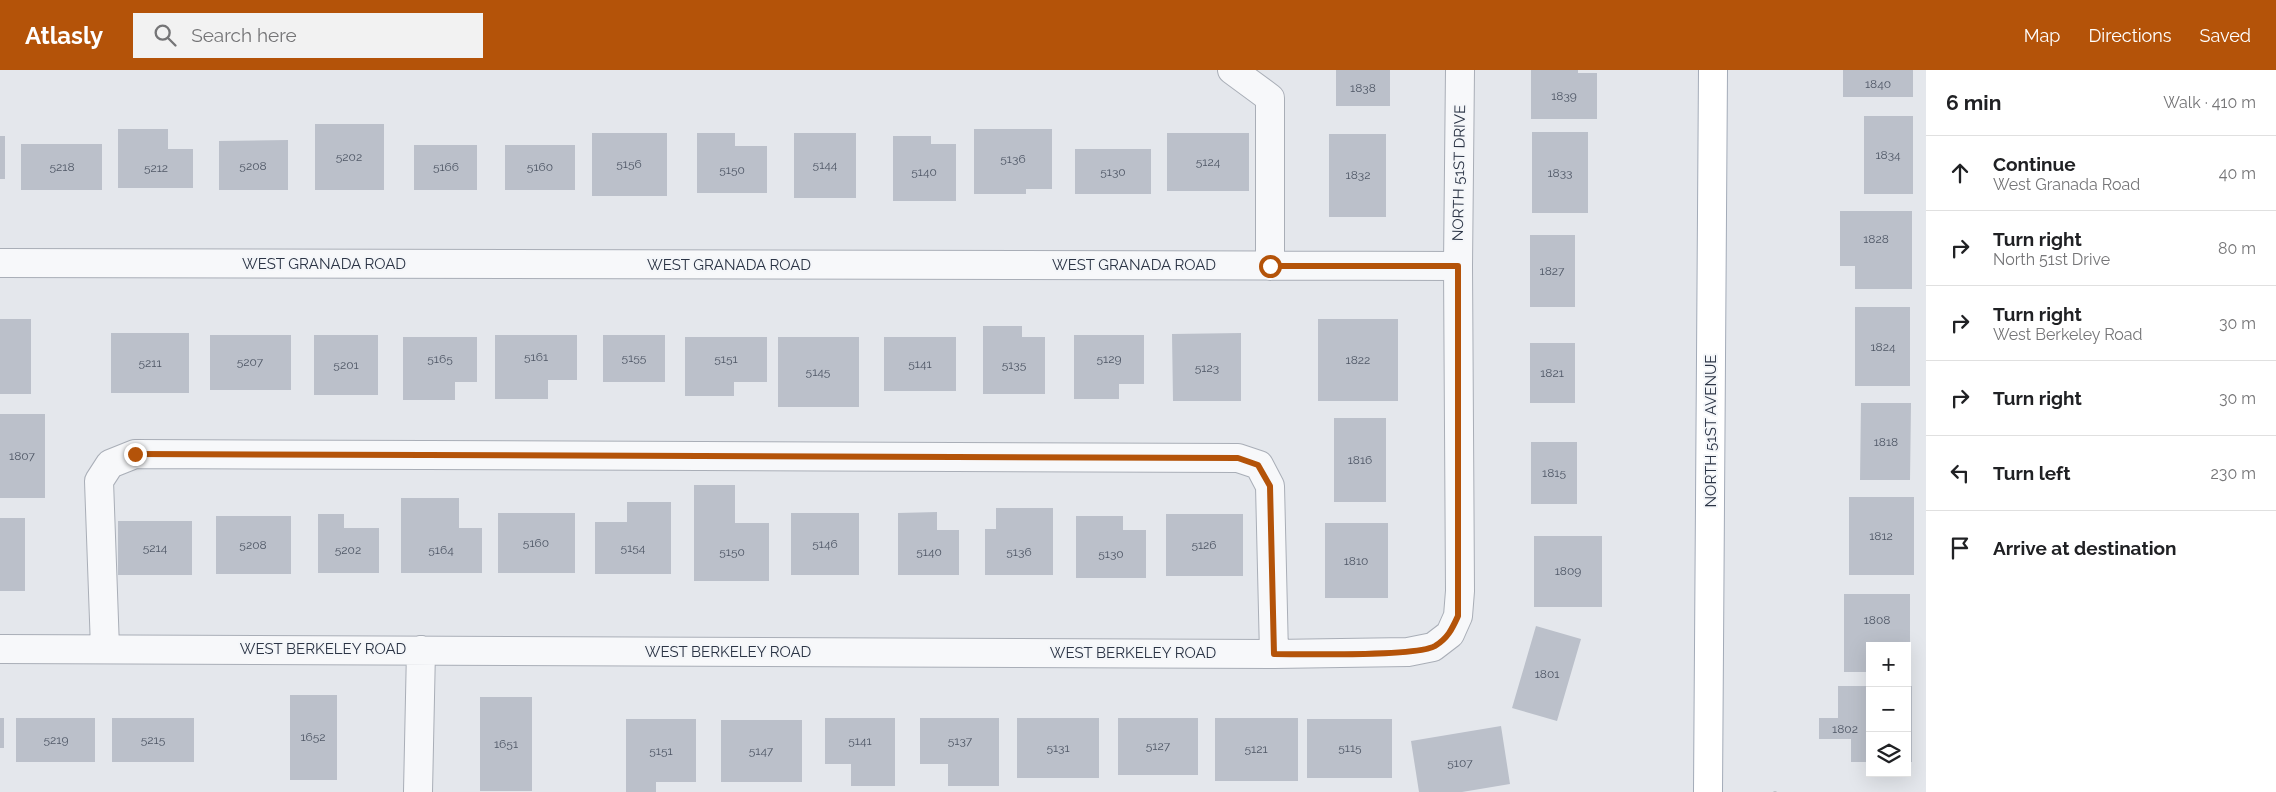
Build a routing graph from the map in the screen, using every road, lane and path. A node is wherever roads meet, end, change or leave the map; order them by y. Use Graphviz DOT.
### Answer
graph roads {
  1 [pos="1232,70"];
  2 [pos="1460,70"];
  3 [pos="1713,70"];
  4 [pos="0,263"];
  5 [pos="1270,266"];
  6 [pos="1458,266"];
  7 [pos="1450,634"];
  8 [pos="105,648"];
  9 [pos="0,649"];
  10 [pos="421,650"];
  11 [pos="1274,654"];
  12 [pos="418,792"];
  13 [pos="1708,792"];
  1 -- 5 [label="street"];
  2 -- 6 [label="street, NORTH 51ST DRIVE"];
  3 -- 13 [label="main road, NORTH 51ST AVENUE"];
  4 -- 5 [label="street, WEST GRANADA ROAD"];
  5 -- 6 [label="street, WEST GRANADA ROAD"];
  6 -- 7 [label="street, NORTH 51ST DRIVE"];
  7 -- 11 [label="street, WEST BERKELEY ROAD"];
  8 -- 9 [label="street, WEST BERKELEY ROAD"];
  8 -- 10 [label="street, WEST BERKELEY ROAD"];
  8 -- 11 [label="street"];
  10 -- 11 [label="street, WEST BERKELEY ROAD"];
  10 -- 12 [label="street"];
}
